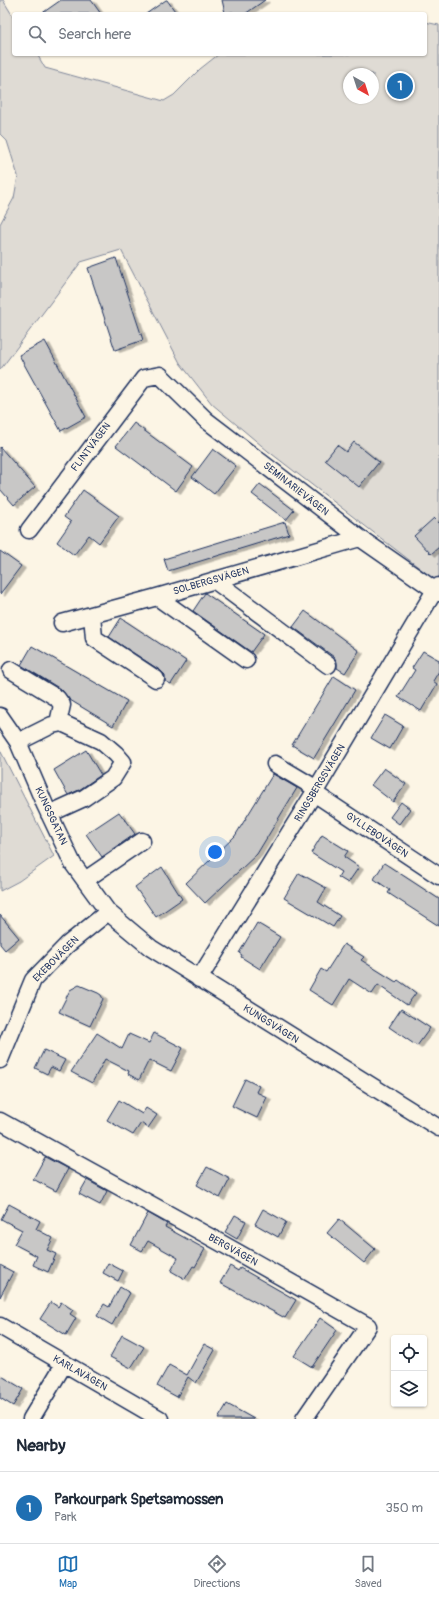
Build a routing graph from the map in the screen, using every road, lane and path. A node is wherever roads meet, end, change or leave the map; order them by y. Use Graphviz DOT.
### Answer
graph roads {
  1 [pos="160,375"];
  2 [pos="29,530"];
  3 [pos="360,538"];
  4 [pos="214,580"];
  5 [pos="438,590"];
  6 [pos="151,599"];
  7 [pos="92,615"];
  8 [pos="62,623"];
  9 [pos="246,660"];
  10 [pos="328,665"];
  11 [pos="11,670"];
  12 [pos="156,679"];
  13 [pos="0,716"];
  14 [pos="58,723"];
  15 [pos="18,742"];
  16 [pos="275,764"];
  17 [pos="316,791"];
  18 [pos="49,814"];
  19 [pos="142,841"];
  20 [pos="439,876"];
  21 [pos="85,880"];
  22 [pos="108,912"];
  23 [pos="199,979"];
  24 [pos="0,1060"];
  25 [pos="0,1121"];
  26 [pos="439,1128"];
  27 [pos="0,1326"];
  28 [pos="64,1364"];
  29 [pos="31,1419"];
  30 [pos="160,1419"];
  31 [pos="304,1419"];
  1 -- 2 [label="street, FLINTVÄGEN"];
  1 -- 3 [label="street, SEMINARIEVÄGEN"];
  3 -- 4 [label="street, SOLBERGSVÄGEN"];
  3 -- 5 [label="street, SEMINARIEVÄGEN"];
  4 -- 6 [label="street, SOLBERGSVÄGEN"];
  4 -- 10 [label="street"];
  5 -- 17 [label="street, RINGSBERGSVÄGEN"];
  6 -- 7 [label="street, SOLBERGSVÄGEN"];
  6 -- 9 [label="street"];
  7 -- 8 [label="street, SOLBERGSVÄGEN"];
  7 -- 12 [label="street"];
  11 -- 14 [label="street"];
  13 -- 15 [label="street, KUNGSGATAN"];
  14 -- 15 [label="street"];
  14 -- 18 [label="street"];
  15 -- 18 [label="street, KUNGSGATAN"];
  16 -- 17 [label="street, GYLLEBOVÄGEN"];
  17 -- 20 [label="street, GYLLEBOVÄGEN"];
  17 -- 23 [label="street, RINGSBERGSVÄGEN"];
  18 -- 21 [label="street, KUNGSGATAN"];
  19 -- 21 [label="street"];
  21 -- 22 [label="street, KUNGSGATAN"];
  22 -- 23 [label="street, KUNGSVÄGEN"];
  22 -- 24 [label="street, EKEBOVÄGEN"];
  23 -- 26 [label="street, KUNGSVÄGEN"];
  25 -- 31 [label="street, BERGVÄGEN"];
  27 -- 28 [label="street, KARLAVÄGEN"];
  28 -- 29 [label="street"];
  28 -- 30 [label="street, KARLAVÄGEN"];
}
